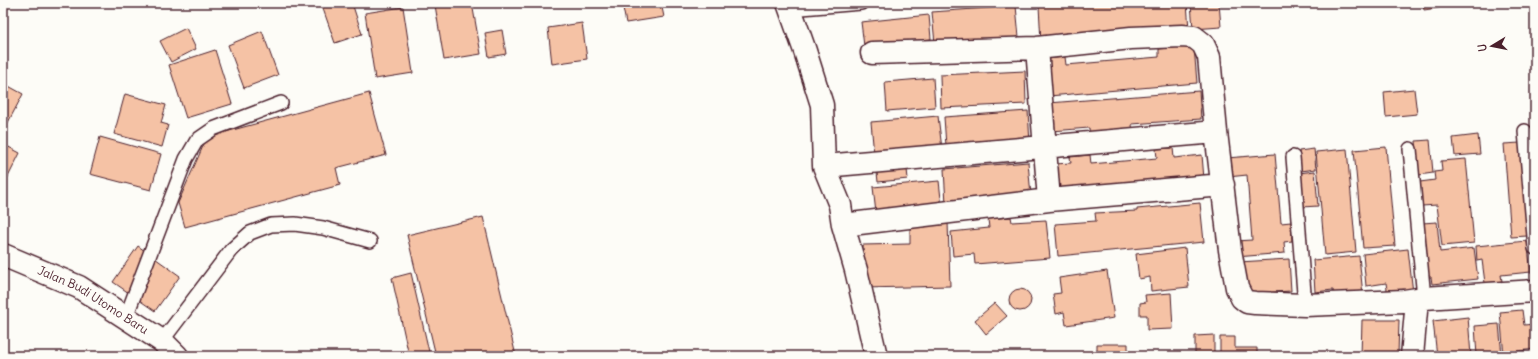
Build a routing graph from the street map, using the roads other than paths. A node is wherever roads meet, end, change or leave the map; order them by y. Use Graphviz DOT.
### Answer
graph roads {
  1 [pos="861,3"];
  2 [pos="789,6"];
  3 [pos="1037,48"];
  4 [pos="872,53"];
  5 [pos="281,103"];
  6 [pos="1525,131"];
  7 [pos="1216,132"];
  8 [pos="1044,147"];
  9 [pos="1410,149"];
  10 [pos="1293,157"];
  11 [pos="824,166"];
  12 [pos="1223,185"];
  13 [pos="1049,200"];
  14 [pos="844,225"];
  15 [pos="370,241"];
  16 [pos="1535,248"];
  17 [pos="3,255"];
  18 [pos="1535,291"];
  19 [pos="1421,299"];
  20 [pos="1305,305"];
  21 [pos="126,317"];
  22 [pos="170,349"];
  23 [pos="876,356"];
  24 [pos="1412,356"];
  1 -- 2 [label="lane"];
  2 -- 11 [label="street"];
  3 -- 4 [label="street"];
  3 -- 7 [label="street"];
  3 -- 8 [label="street"];
  5 -- 21 [label="lane"];
  6 -- 16 [label="lane"];
  7 -- 8 [label="street"];
  7 -- 12 [label="street"];
  8 -- 11 [label="street"];
  8 -- 13 [label="street"];
  9 -- 19 [label="lane"];
  10 -- 20 [label="lane"];
  11 -- 14 [label="street"];
  12 -- 13 [label="street"];
  12 -- 20 [label="street"];
  13 -- 14 [label="street"];
  14 -- 23 [label="street"];
  15 -- 22 [label="lane"];
  17 -- 21 [label="street, Jalan Budi Utomo Baru"];
  18 -- 19 [label="street"];
  19 -- 20 [label="street"];
  19 -- 24 [label="street"];
  21 -- 22 [label="street, Jalan Budi Utomo Baru"];
}
